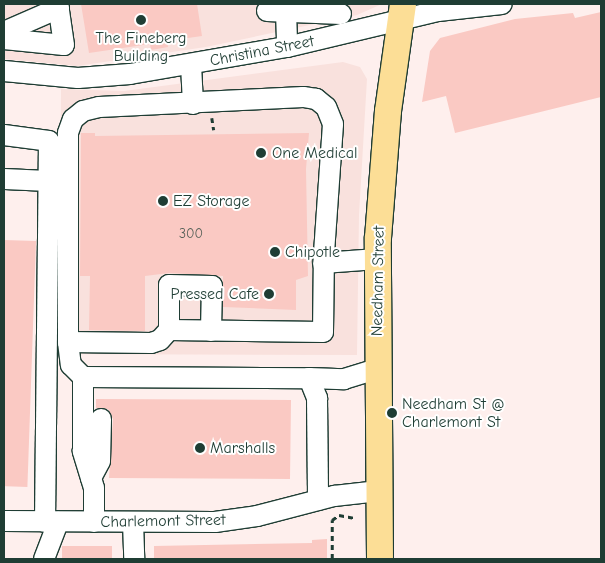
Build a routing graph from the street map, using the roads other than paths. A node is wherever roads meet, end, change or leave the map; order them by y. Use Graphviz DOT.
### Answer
graph roads {
  1 [pos="502,4"];
  2 [pos="59,6"];
  3 [pos="401,12"];
  4 [pos="341,14"];
  5 [pos="4,32"];
  6 [pos="4,39"];
  7 [pos="287,47"];
  8 [pos="191,65"];
  9 [pos="4,71"];
  10 [pos="203,108"];
  11 [pos="4,135"];
  12 [pos="4,180"];
  13 [pos="48,181"];
  14 [pos="377,267"];
  15 [pos="323,268"];
  16 [pos="169,330"];
  17 [pos="212,331"];
  18 [pos="68,342"];
  19 [pos="377,369"];
  20 [pos="84,377"];
  21 [pos="309,378"];
  22 [pos="101,419"];
  23 [pos="91,478"];
  24 [pos="379,491"];
  25 [pos="318,500"];
  26 [pos="4,521"];
  27 [pos="52,522"];
  28 [pos="94,522"];
  29 [pos="133,522"];
  30 [pos="44,559"];
  31 [pos="134,559"];
  32 [pos="380,559"];
  1 -- 3 [label="street, Christina Street"];
  2 -- 5 [label="street"];
  2 -- 6 [label="street"];
  3 -- 7 [label="street, Christina Street"];
  3 -- 14 [label="main road, Needham Street"];
  4 -- 7 [label="street"];
  7 -- 8 [label="street, Christina Street"];
  8 -- 9 [label="street, Christina Street"];
  8 -- 10 [label="street"];
  10 -- 15 [label="street"];
  10 -- 18 [label="street"];
  11 -- 13 [label="street"];
  12 -- 13 [label="street"];
  13 -- 27 [label="street"];
  14 -- 15 [label="street"];
  14 -- 19 [label="main road, Needham Street"];
  15 -- 17 [label="street"];
  16 -- 17 [label="street"];
  16 -- 17 [label="street"];
  16 -- 18 [label="street"];
  18 -- 20 [label="street"];
  19 -- 21 [label="street"];
  19 -- 24 [label="main road, Needham Street"];
  20 -- 21 [label="street"];
  20 -- 23 [label="street"];
  21 -- 25 [label="street"];
  22 -- 23 [label="street"];
  23 -- 28 [label="street"];
  24 -- 25 [label="street, Charlemont Street"];
  24 -- 32 [label="main road, Needham Street"];
  25 -- 29 [label="street, Charlemont Street"];
  26 -- 27 [label="street, Charlemont Street"];
  27 -- 28 [label="street, Charlemont Street"];
  27 -- 30 [label="street"];
  28 -- 29 [label="street, Charlemont Street"];
  29 -- 31 [label="street"];
}
